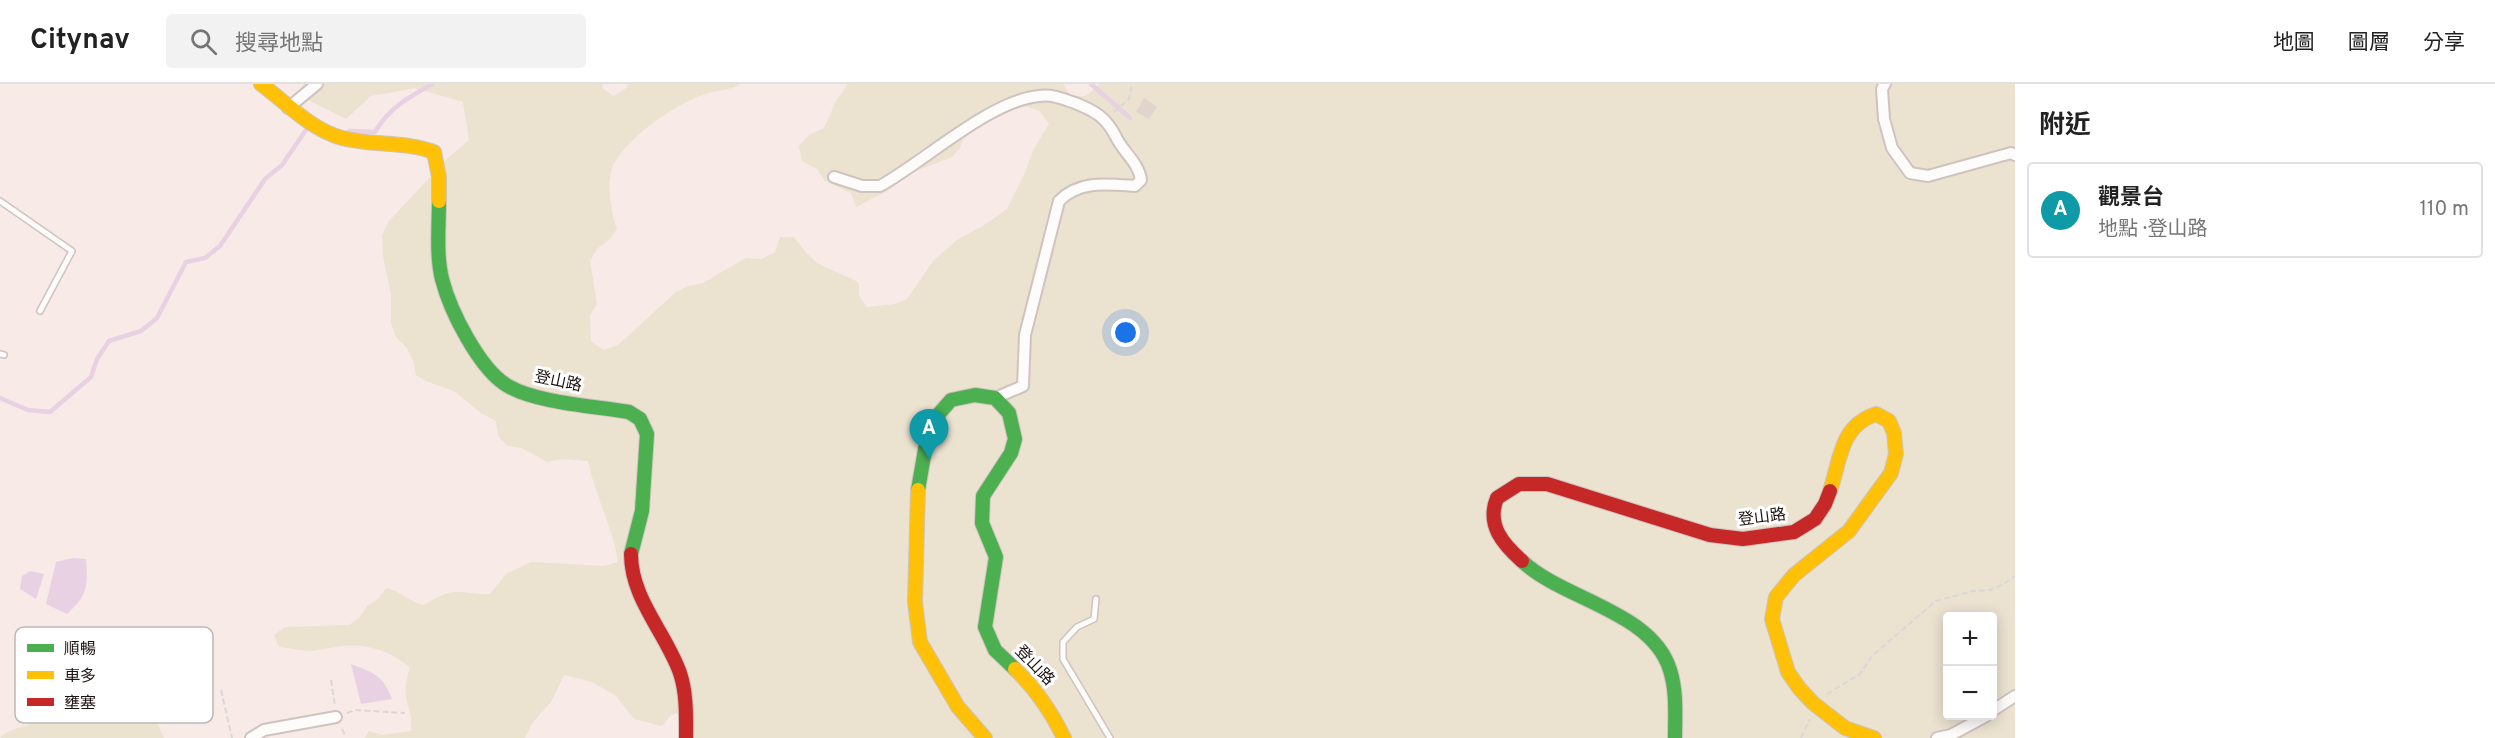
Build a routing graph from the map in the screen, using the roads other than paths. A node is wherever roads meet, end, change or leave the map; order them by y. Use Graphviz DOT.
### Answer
graph roads {
  1 [pos="261,84"];
  2 [pos="317,84"];
  3 [pos="1885,84"];
  4 [pos="288,108"];
  5 [pos="2015,154"];
  6 [pos="834,177"];
  7 [pos="0,201"];
  8 [pos="40,311"];
  9 [pos="995,398"];
  10 [pos="1096,599"];
  11 [pos="2015,696"];
  12 [pos="1997,708"];
  13 [pos="336,717"];
  14 [pos="1979,720"];
  15 [pos="251,738"];
  16 [pos="686,738"];
  17 [pos="985,738"];
  18 [pos="1064,738"];
  19 [pos="1110,738"];
  20 [pos="1675,738"];
  21 [pos="1874,738"];
  22 [pos="1937,738"];
  1 -- 4 [label="street"];
  2 -- 4 [label="street"];
  3 -- 5 [label="street"];
  4 -- 16 [label="street, 登山路"];
  6 -- 9 [label="street"];
  7 -- 8 [label="lane"];
  9 -- 17 [label="street"];
  9 -- 18 [label="street, 登山路"];
  10 -- 19 [label="lane"];
  11 -- 12 [label="street"];
  13 -- 15 [label="street"];
  14 -- 22 [label="street"];
  20 -- 21 [label="street, 登山路"];
}
